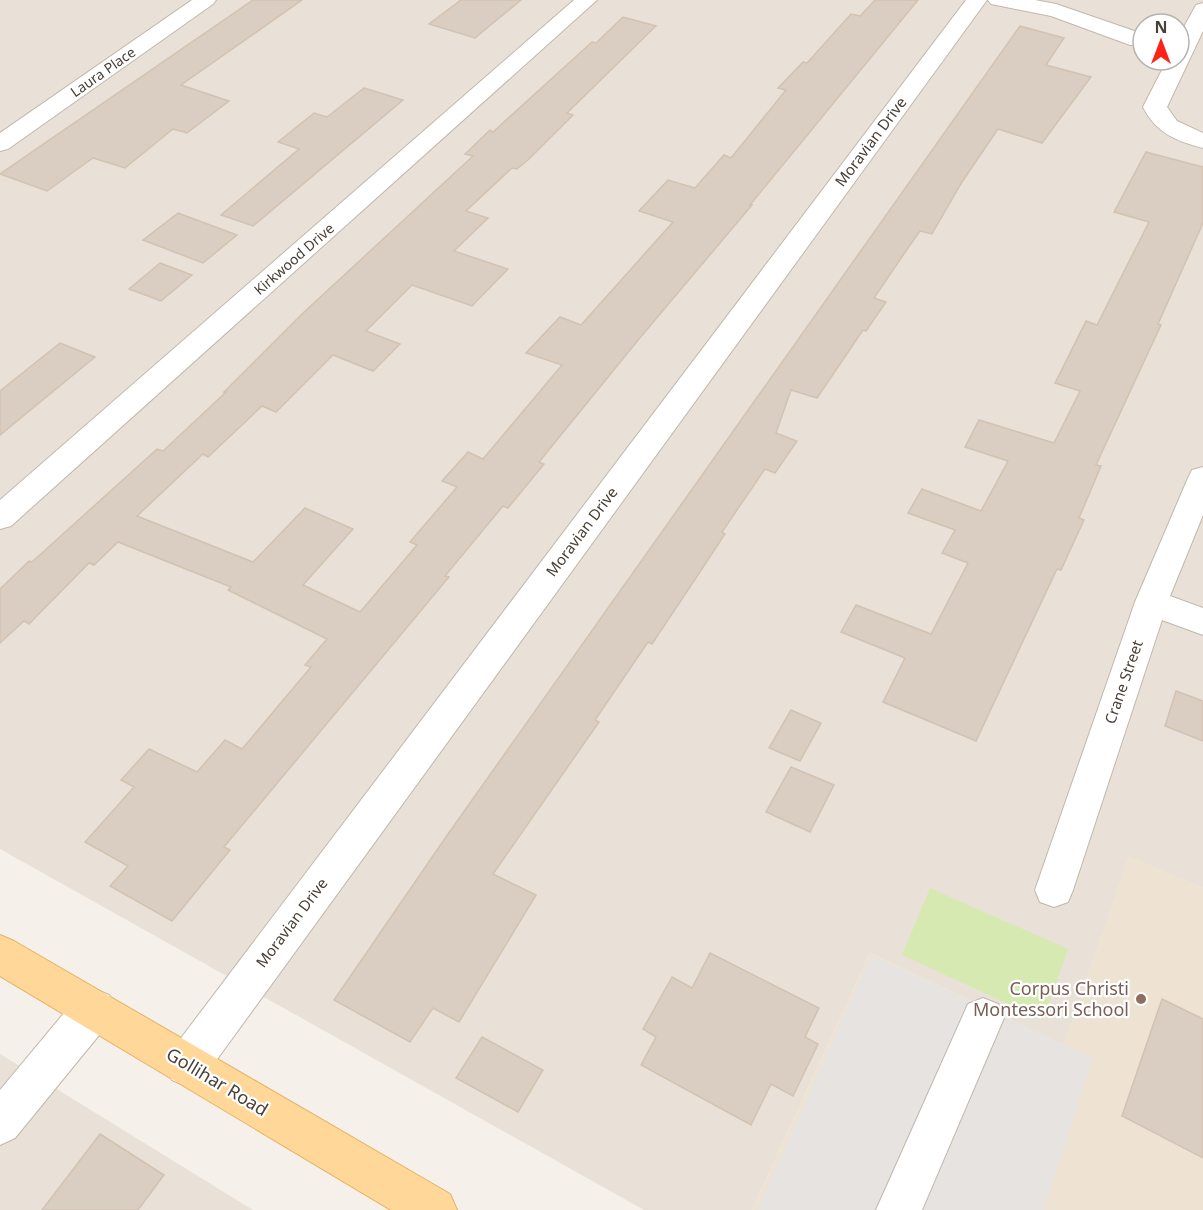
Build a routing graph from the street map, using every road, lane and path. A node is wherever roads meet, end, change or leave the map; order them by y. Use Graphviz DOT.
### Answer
graph roads {
  1 [pos="206,0"];
  2 [pos="587,0"];
  3 [pos="977,0"];
  4 [pos="998,0"];
  5 [pos="1203,9"];
  6 [pos="1191,34"];
  7 [pos="1131,37"];
  8 [pos="1173,72"];
  9 [pos="1203,141"];
  10 [pos="0,144"];
  11 [pos="1203,478"];
  12 [pos="0,518"];
  13 [pos="1151,602"];
  14 [pos="1203,622"];
  15 [pos="1054,890"];
  16 [pos="0,954"];
  17 [pos="94,1009"];
  18 [pos="983,1018"];
  19 [pos="187,1065"];
  20 [pos="0,1123"];
  21 [pos="434,1210"];
  22 [pos="899,1210"];
  1 -- 10 [label="street, Laura Place"];
  2 -- 12 [label="street, Kirkwood Drive"];
  3 -- 19 [label="street, Moravian Drive"];
  4 -- 7 [label="street"];
  5 -- 6 [label="street"];
  8 -- 9 [label="street"];
  11 -- 13 [label="street, Crane Street"];
  13 -- 14 [label="street"];
  13 -- 15 [label="street, Crane Street"];
  16 -- 17 [label="main road, Gollihar Road"];
  17 -- 19 [label="main road, Gollihar Road"];
  17 -- 20 [label="street"];
  18 -- 22 [label="street"];
  19 -- 21 [label="main road, Gollihar Road"];
}
